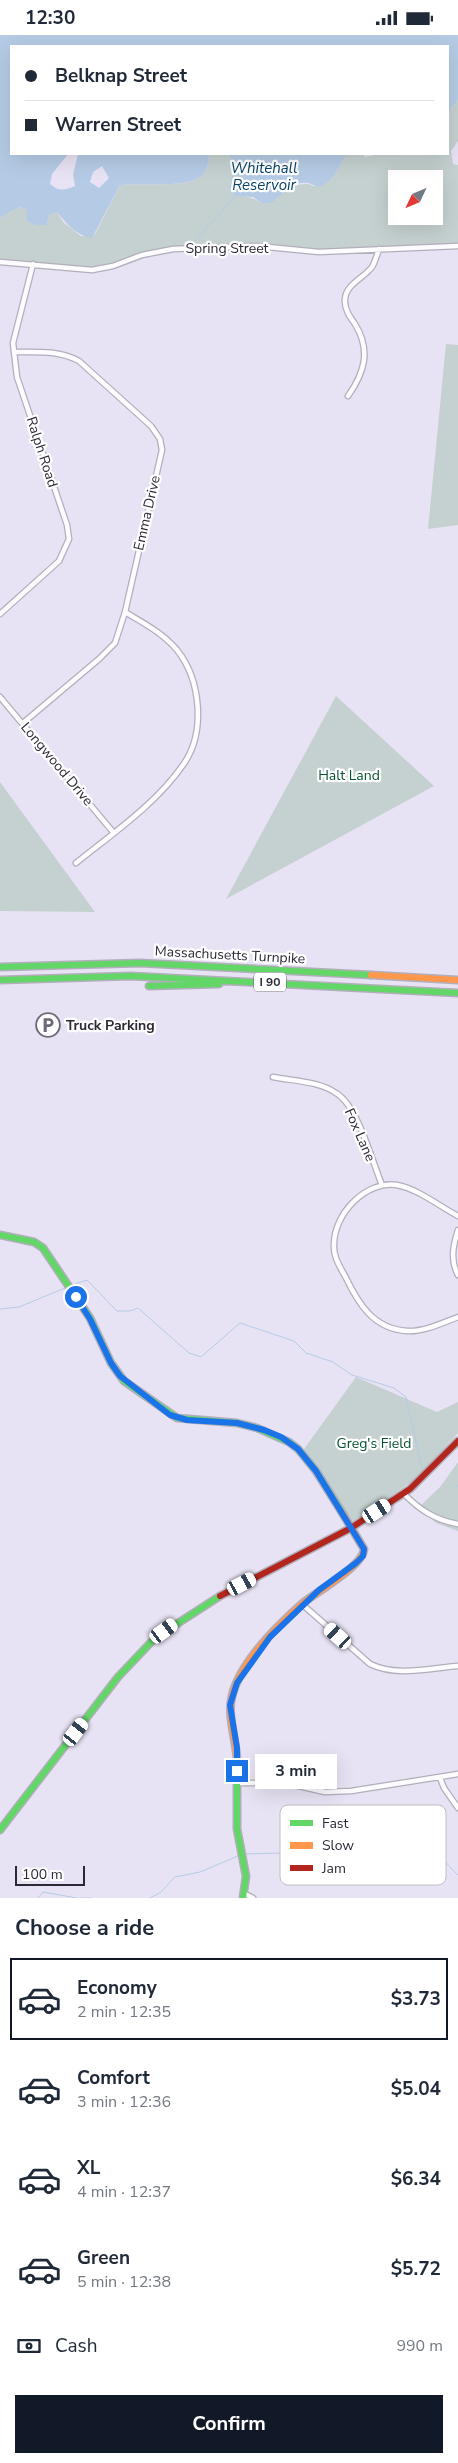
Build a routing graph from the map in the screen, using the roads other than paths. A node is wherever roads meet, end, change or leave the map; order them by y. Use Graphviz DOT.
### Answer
graph roads {
  1 [pos="458,246"];
  2 [pos="379,249"];
  3 [pos="0,262"];
  4 [pos="33,264"];
  5 [pos="14,352"];
  6 [pos="348,396"];
  7 [pos="125,612"];
  8 [pos="0,614"];
  9 [pos="0,697"];
  10 [pos="23,723"];
  11 [pos="114,832"];
  12 [pos="76,863"];
  13 [pos="0,967"];
  14 [pos="0,980"];
  15 [pos="458,980"];
  16 [pos="259,982"];
  17 [pos="149,986"];
  18 [pos="458,993"];
  19 [pos="273,1077"];
  20 [pos="382,1185"];
  21 [pos="458,1216"];
  22 [pos="458,1230"];
  23 [pos="0,1235"];
  24 [pos="458,1275"];
  25 [pos="458,1317"];
  26 [pos="458,1441"];
  27 [pos="404,1494"];
  28 [pos="458,1525"];
  29 [pos="351,1528"];
  30 [pos="304,1605"];
  31 [pos="458,1666"];
  32 [pos="458,1774"];
  33 [pos="440,1778"];
  34 [pos="236,1783"];
  35 [pos="458,1808"];
  36 [pos="0,1831"];
  37 [pos="244,1896"];
  38 [pos="253,1898"];
  1 -- 2 [label="street, Spring Street"];
  2 -- 4 [label="street, Spring Street"];
  2 -- 6 [label="street"];
  3 -- 4 [label="street, Spring Street"];
  4 -- 5 [label="street, Ralph Road"];
  5 -- 7 [label="street, Emma Drive"];
  5 -- 8 [label="street, Ralph Road"];
  7 -- 10 [label="street, Emma Drive"];
  7 -- 11 [label="street"];
  9 -- 10 [label="street, Longwood Drive"];
  10 -- 11 [label="street, Longwood Drive"];
  11 -- 12 [label="street"];
  13 -- 15 [label="main road, Massachusetts Turnpike / I 90"];
  14 -- 16 [label="main road, Massachusetts Turnpike / I 90"];
  16 -- 17 [label="main road"];
  16 -- 18 [label="main road, Massachusetts Turnpike / I 90"];
  19 -- 20 [label="street, Fox Lane"];
  20 -- 21 [label="street"];
  20 -- 25 [label="street"];
  22 -- 24 [label="street"];
  23 -- 29 [label="main road"];
  26 -- 27 [label="main road"];
  27 -- 28 [label="street"];
  27 -- 29 [label="main road"];
  29 -- 30 [label="main road"];
  29 -- 36 [label="main road"];
  30 -- 31 [label="street"];
  30 -- 34 [label="main road"];
  32 -- 33 [label="street"];
  33 -- 34 [label="street"];
  33 -- 35 [label="street"];
  34 -- 37 [label="main road"];
  37 -- 38 [label="street"];
}
